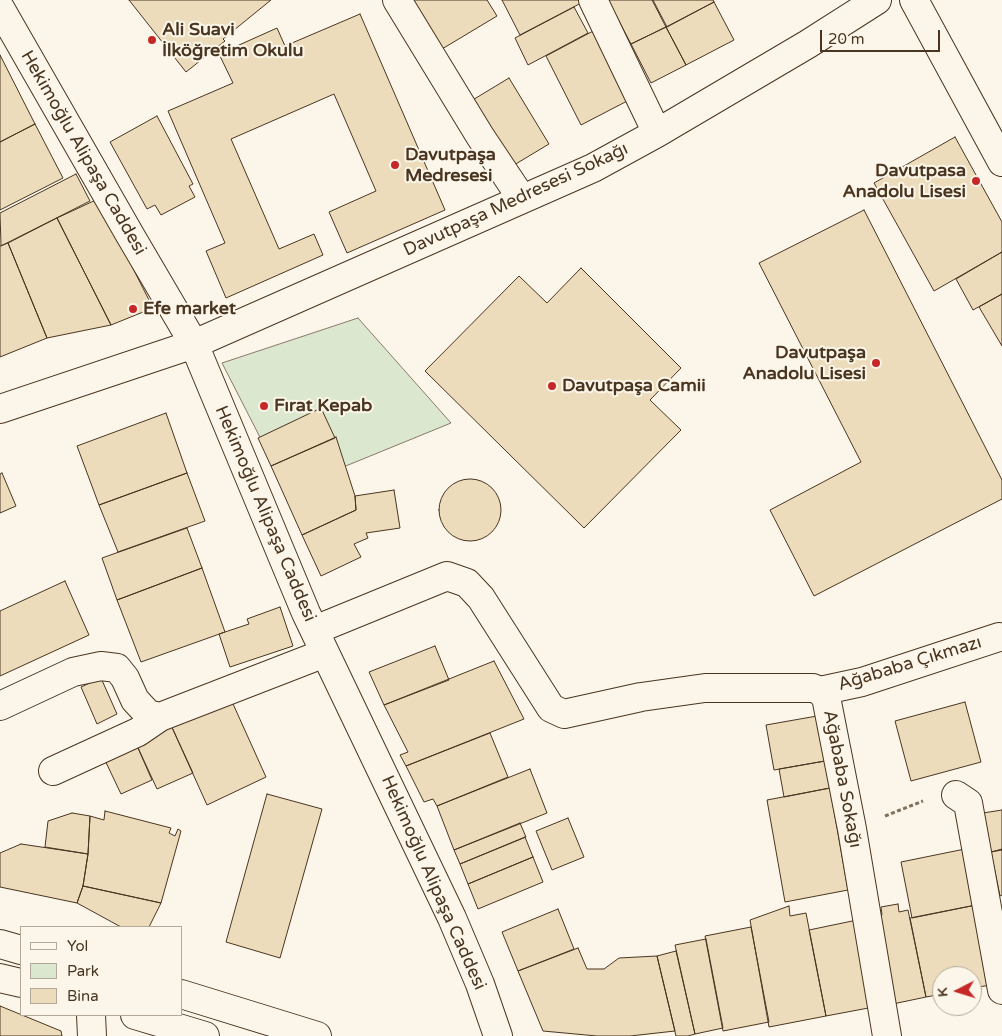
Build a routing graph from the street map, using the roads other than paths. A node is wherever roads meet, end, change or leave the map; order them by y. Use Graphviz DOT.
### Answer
graph roads {
  1 [pos="397,0"];
  2 [pos="593,0"];
  3 [pos="877,0"];
  4 [pos="914,0"];
  5 [pos="0,8"];
  6 [pos="657,133"];
  7 [pos="1002,160"];
  8 [pos="522,200"];
  9 [pos="194,344"];
  10 [pos="0,409"];
  11 [pos="999,637"];
  12 [pos="320,642"];
  13 [pos="820,691"];
  14 [pos="0,706"];
  15 [pos="160,717"];
  16 [pos="52,771"];
  17 [pos="956,795"];
  18 [pos="0,944"];
  19 [pos="20,950"];
  20 [pos="0,978"];
  21 [pos="20,983"];
  22 [pos="1002,990"];
  23 [pos="182,994"];
  24 [pos="91,1016"];
  25 [pos="137,1016"];
  26 [pos="92,1036"];
  27 [pos="205,1036"];
  28 [pos="317,1036"];
  29 [pos="498,1036"];
  30 [pos="887,1036"];
  1 -- 8 [label="street"];
  2 -- 6 [label="street"];
  3 -- 6 [label="street, Davutpaşa Medresesi Sokağı"];
  4 -- 7 [label="street"];
  5 -- 9 [label="street, Hekimoğlu Alipaşa Caddesi"];
  6 -- 8 [label="street, Davutpaşa Medresesi Sokağı"];
  8 -- 9 [label="street, Davutpaşa Medresesi Sokağı"];
  9 -- 10 [label="street, Davutpaşa Medresesi Sokağı"];
  9 -- 12 [label="street, Hekimoğlu Alipaşa Caddesi"];
  11 -- 13 [label="street, Ağababa Çıkmazı"];
  12 -- 13 [label="street, Ağababa Sokağı"];
  12 -- 15 [label="street, Ağababa Sokağı"];
  12 -- 29 [label="street, Hekimoğlu Alipaşa Caddesi"];
  13 -- 30 [label="street, Ağababa Sokağı"];
  14 -- 15 [label="street"];
  15 -- 16 [label="street, Ağababa Sokağı"];
  17 -- 22 [label="street"];
  18 -- 19 [label="street"];
  20 -- 21 [label="street"];
  23 -- 28 [label="street"];
  24 -- 26 [label="street"];
  25 -- 27 [label="street"];
}
